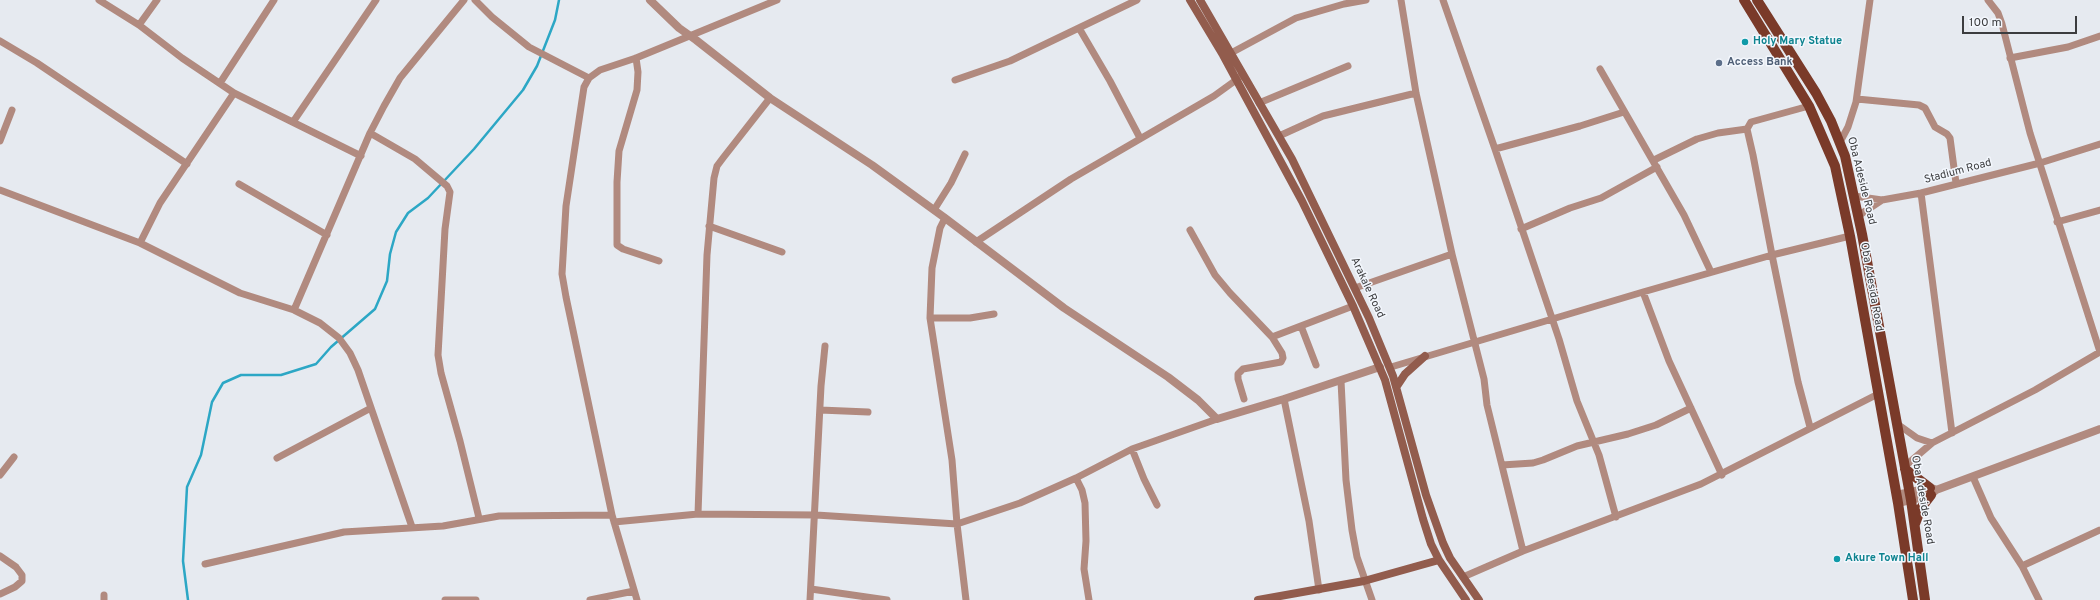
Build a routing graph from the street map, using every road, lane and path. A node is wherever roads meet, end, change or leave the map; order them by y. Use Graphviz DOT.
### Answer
graph roads {
  1 [pos="99,0"];
  2 [pos="157,0"];
  3 [pos="274,0"];
  4 [pos="376,0"];
  5 [pos="464,0"];
  6 [pos="475,0"];
  7 [pos="650,0"];
  8 [pos="777,0"];
  9 [pos="1138,0"];
  10 [pos="1190,0"];
  11 [pos="1200,0"];
  12 [pos="1366,0"];
  13 [pos="1401,0"];
  14 [pos="1442,0"];
  15 [pos="1744,0"];
  16 [pos="1757,0"];
  17 [pos="1870,0"];
  18 [pos="1988,0"];
  19 [pos="139,25"];
  20 [pos="1773,26"];
  21 [pos="1079,28"];
  22 [pos="1764,32"];
  23 [pos="689,36"];
  24 [pos="2100,36"];
  25 [pos="0,41"];
  26 [pos="1231,53"];
  27 [pos="636,58"];
  28 [pos="2010,58"];
  29 [pos="1348,66"];
  30 [pos="1600,69"];
  31 [pos="1240,77"];
  32 [pos="589,78"];
  33 [pos="955,80"];
  34 [pos="220,83"];
  35 [pos="234,93"];
  36 [pos="1416,93"];
  37 [pos="770,98"];
  38 [pos="1856,99"];
  39 [pos="1259,103"];
  40 [pos="1809,106"];
  41 [pos="12,110"];
  42 [pos="1624,112"];
  43 [pos="293,122"];
  44 [pos="1747,129"];
  45 [pos="370,133"];
  46 [pos="1279,136"];
  47 [pos="1140,138"];
  48 [pos="0,141"];
  49 [pos="1840,142"];
  50 [pos="2100,144"];
  51 [pos="1495,149"];
  52 [pos="965,154"];
  53 [pos="361,156"];
  54 [pos="1654,160"];
  55 [pos="2040,163"];
  56 [pos="187,164"];
  57 [pos="1658,167"];
  58 [pos="1956,183"];
  59 [pos="239,184"];
  60 [pos="0,190"];
  61 [pos="1921,193"];
  62 [pos="1854,196"];
  63 [pos="1311,197"];
  64 [pos="1882,200"];
  65 [pos="1302,201"];
  66 [pos="934,210"];
  67 [pos="2100,210"];
  68 [pos="1858,216"];
  69 [pos="946,218"];
  70 [pos="2057,222"];
  71 [pos="710,226"];
  72 [pos="1521,229"];
  73 [pos="1190,230"];
  74 [pos="327,235"];
  75 [pos="1850,236"];
  76 [pos="976,242"];
  77 [pos="140,243"];
  78 [pos="782,252"];
  79 [pos="1452,254"];
  80 [pos="1772,256"];
  81 [pos="659,261"];
  82 [pos="1711,272"];
  83 [pos="1355,288"];
  84 [pos="1643,292"];
  85 [pos="1353,306"];
  86 [pos="294,310"];
  87 [pos="994,314"];
  88 [pos="930,318"];
  89 [pos="1551,319"];
  90 [pos="1301,326"];
  91 [pos="1272,337"];
  92 [pos="1474,341"];
  93 [pos="825,346"];
  94 [pos="2100,352"];
  95 [pos="1425,356"];
  96 [pos="1316,365"];
  97 [pos="1380,367"];
  98 [pos="1390,367"];
  99 [pos="1341,381"];
  100 [pos="1397,386"];
  101 [pos="1878,394"];
  102 [pos="1244,399"];
  103 [pos="1284,399"];
  104 [pos="371,408"];
  105 [pos="1691,408"];
  106 [pos="820,410"];
  107 [pos="868,412"];
  108 [pos="1217,419"];
  109 [pos="1896,423"];
  110 [pos="1810,427"];
  111 [pos="2100,429"];
  112 [pos="1952,433"];
  113 [pos="1594,442"];
  114 [pos="1932,443"];
  115 [pos="1132,449"];
  116 [pos="14,457"];
  117 [pos="277,458"];
  118 [pos="1502,465"];
  119 [pos="1419,467"];
  120 [pos="1905,468"];
  121 [pos="1409,469"];
  122 [pos="0,475"];
  123 [pos="1722,475"];
  124 [pos="1973,477"];
  125 [pos="1076,478"];
  126 [pos="1932,491"];
  127 [pos="1910,497"];
  128 [pos="1897,499"];
  129 [pos="1157,504"];
  130 [pos="698,514"];
  131 [pos="816,515"];
  132 [pos="1616,517"];
  133 [pos="479,518"];
  134 [pos="613,519"];
  135 [pos="957,524"];
  136 [pos="1915,524"];
  137 [pos="412,527"];
  138 [pos="2100,530"];
  139 [pos="1523,551"];
  140 [pos="0,556"];
  141 [pos="1439,560"];
  142 [pos="206,564"];
  143 [pos="2022,566"];
  144 [pos="1463,577"];
  145 [pos="1364,581"];
  146 [pos="811,589"];
  147 [pos="1319,590"];
  148 [pos="634,591"];
  149 [pos="0,594"];
  150 [pos="445,600"];
  151 [pos="476,600"];
  152 [pos="590,600"];
  153 [pos="637,600"];
  154 [pos="810,600"];
  155 [pos="887,600"];
  156 [pos="966,600"];
  157 [pos="1089,600"];
  158 [pos="1258,600"];
  159 [pos="1372,600"];
  160 [pos="1466,600"];
  161 [pos="1479,600"];
  162 [pos="1913,600"];
  163 [pos="1925,600"];
  164 [pos="2039,600"];
  1 -- 19 [label="street"];
  2 -- 19 [label="street"];
  3 -- 34 [label="street"];
  4 -- 43 [label="street"];
  5 -- 45 [label="street"];
  6 -- 32 [label="street"];
  7 -- 23 [label="street"];
  8 -- 23 [label="street"];
  9 -- 21 [label="street"];
  10 -- 31 [label="main road, Arakale Road"];
  11 -- 26 [label="main road, Arakale Road"];
  12 -- 26 [label="street"];
  13 -- 36 [label="street"];
  14 -- 51 [label="street"];
  15 -- 22 [label="main road, Oba Adesida Road"];
  16 -- 20 [label="main road, Oba Adeside Road"];
  17 -- 38 [label="street"];
  18 -- 28 [label="street"];
  19 -- 34 [label="street"];
  20 -- 22 [label="main road"];
  20 -- 49 [label="main road, Oba Adeside Road"];
  21 -- 33 [label="street"];
  21 -- 47 [label="street"];
  22 -- 40 [label="main road, Oba Adesida Road"];
  23 -- 27 [label="street"];
  23 -- 37 [label="street"];
  24 -- 28 [label="street"];
  25 -- 56 [label="street"];
  26 -- 31 [label="main road, Arakale Road"];
  27 -- 32 [label="street"];
  27 -- 81 [label="street"];
  28 -- 55 [label="street"];
  29 -- 39 [label="street"];
  30 -- 42 [label="street"];
  31 -- 39 [label="main road, Arakale Road"];
  31 -- 47 [label="street"];
  31 -- 65 [label="main road, Arakale Road"];
  32 -- 134 [label="street"];
  34 -- 35 [label="street"];
  35 -- 43 [label="street"];
  35 -- 56 [label="street"];
  36 -- 46 [label="street"];
  36 -- 79 [label="street"];
  37 -- 66 [label="street"];
  37 -- 71 [label="street"];
  38 -- 49 [label="street"];
  38 -- 58 [label="street"];
  39 -- 46 [label="main road, Arakale Road"];
  40 -- 44 [label="street"];
  40 -- 75 [label="main road, Oba Adesida Road"];
  41 -- 48 [label="street"];
  42 -- 51 [label="street"];
  42 -- 54 [label="street"];
  43 -- 53 [label="street"];
  44 -- 54 [label="street"];
  44 -- 80 [label="street"];
  45 -- 53 [label="street"];
  45 -- 133 [label="street"];
  46 -- 63 [label="main road, Arakale Road"];
  47 -- 76 [label="street"];
  49 -- 62 [label="main road, Oba Adeside Road"];
  50 -- 55 [label="street, Stadium Road"];
  51 -- 72 [label="street"];
  52 -- 66 [label="street"];
  53 -- 74 [label="street"];
  54 -- 57 [label="street"];
  55 -- 58 [label="street, Stadium Road"];
  55 -- 70 [label="street"];
  56 -- 77 [label="street"];
  57 -- 72 [label="street"];
  57 -- 82 [label="street"];
  58 -- 61 [label="street, Stadium Road"];
  59 -- 74 [label="street"];
  60 -- 77 [label="street"];
  61 -- 64 [label="street, Stadium Road"];
  61 -- 112 [label="street"];
  62 -- 64 [label="street"];
  62 -- 68 [label="main road, Oba Adeside Road"];
  63 -- 65 [label="main road"];
  63 -- 83 [label="main road, Arakale Road"];
  64 -- 68 [label="street"];
  65 -- 85 [label="main road, Arakale Road"];
  66 -- 69 [label="street"];
  67 -- 70 [label="street"];
  68 -- 109 [label="main road, Oba Adeside Road"];
  69 -- 76 [label="street"];
  69 -- 88 [label="street"];
  70 -- 94 [label="street"];
  71 -- 78 [label="street"];
  71 -- 130 [label="street"];
  72 -- 89 [label="street"];
  73 -- 91 [label="street"];
  74 -- 86 [label="street"];
  75 -- 80 [label="street"];
  75 -- 101 [label="main road, Oba Adesida Road"];
  76 -- 108 [label="street"];
  77 -- 86 [label="street"];
  79 -- 83 [label="street"];
  79 -- 92 [label="street"];
  80 -- 82 [label="street"];
  80 -- 110 [label="street"];
  82 -- 84 [label="street"];
  83 -- 98 [label="main road, Arakale Road"];
  84 -- 89 [label="street"];
  84 -- 105 [label="street"];
  85 -- 90 [label="street"];
  85 -- 97 [label="main road, Arakale Road"];
  86 -- 104 [label="street"];
  87 -- 88 [label="street"];
  88 -- 135 [label="street"];
  89 -- 92 [label="street"];
  89 -- 113 [label="street"];
  90 -- 91 [label="street"];
  90 -- 96 [label="street"];
  91 -- 102 [label="street"];
  92 -- 95 [label="street"];
  92 -- 118 [label="street"];
  93 -- 106 [label="street"];
  94 -- 112 [label="street"];
  95 -- 98 [label="street"];
  95 -- 100 [label="main road"];
  97 -- 99 [label="street"];
  97 -- 121 [label="main road, Arakale Road"];
  98 -- 100 [label="main road, Arakale Road"];
  99 -- 103 [label="street"];
  99 -- 145 [label="street"];
  100 -- 119 [label="main road, Arakale Road"];
  101 -- 110 [label="street"];
  101 -- 128 [label="main road, Oba Adesida Road"];
  103 -- 108 [label="street"];
  103 -- 147 [label="street"];
  104 -- 117 [label="street"];
  104 -- 137 [label="street"];
  105 -- 113 [label="street"];
  105 -- 123 [label="street"];
  106 -- 107 [label="street"];
  106 -- 131 [label="street"];
  108 -- 115 [label="street"];
  109 -- 114 [label="street"];
  109 -- 120 [label="main road, Oba Adeside Road"];
  110 -- 123 [label="street"];
  111 -- 124 [label="street"];
  112 -- 114 [label="street"];
  113 -- 118 [label="street"];
  113 -- 132 [label="street"];
  114 -- 120 [label="street"];
  115 -- 125 [label="street"];
  115 -- 129 [label="street"];
  116 -- 122 [label="street"];
  118 -- 139 [label="street"];
  119 -- 121 [label="main road"];
  119 -- 144 [label="main road, Arakale Road"];
  120 -- 126 [label="main road"];
  120 -- 127 [label="main road, Oba Adeside Road"];
  121 -- 141 [label="main road, Arakale Road"];
  123 -- 132 [label="street"];
  124 -- 126 [label="street"];
  124 -- 143 [label="street"];
  125 -- 135 [label="street"];
  125 -- 157 [label="street"];
  126 -- 127 [label="street"];
  126 -- 136 [label="main road"];
  127 -- 128 [label="street"];
  127 -- 136 [label="main road, Oba Adeside Road"];
  128 -- 162 [label="main road, Oba Adesida Road"];
  130 -- 131 [label="street"];
  130 -- 134 [label="street"];
  131 -- 135 [label="street"];
  131 -- 146 [label="street"];
  132 -- 139 [label="street"];
  133 -- 134 [label="street"];
  133 -- 137 [label="street"];
  134 -- 148 [label="street"];
  135 -- 156 [label="street"];
  136 -- 163 [label="main road, Oba Adeside Road"];
  137 -- 142 [label="street"];
  138 -- 143 [label="street"];
  139 -- 144 [label="street"];
  140 -- 149 [label="street"];
  141 -- 145 [label="main road"];
  141 -- 160 [label="main road, Arakale Road"];
  143 -- 164 [label="street"];
  144 -- 161 [label="main road, Arakale Road"];
  145 -- 147 [label="main road"];
  145 -- 159 [label="street"];
  146 -- 154 [label="street"];
  146 -- 155 [label="street"];
  147 -- 158 [label="main road"];
  148 -- 152 [label="street"];
  148 -- 153 [label="street"];
  150 -- 151 [label="street"];
}
